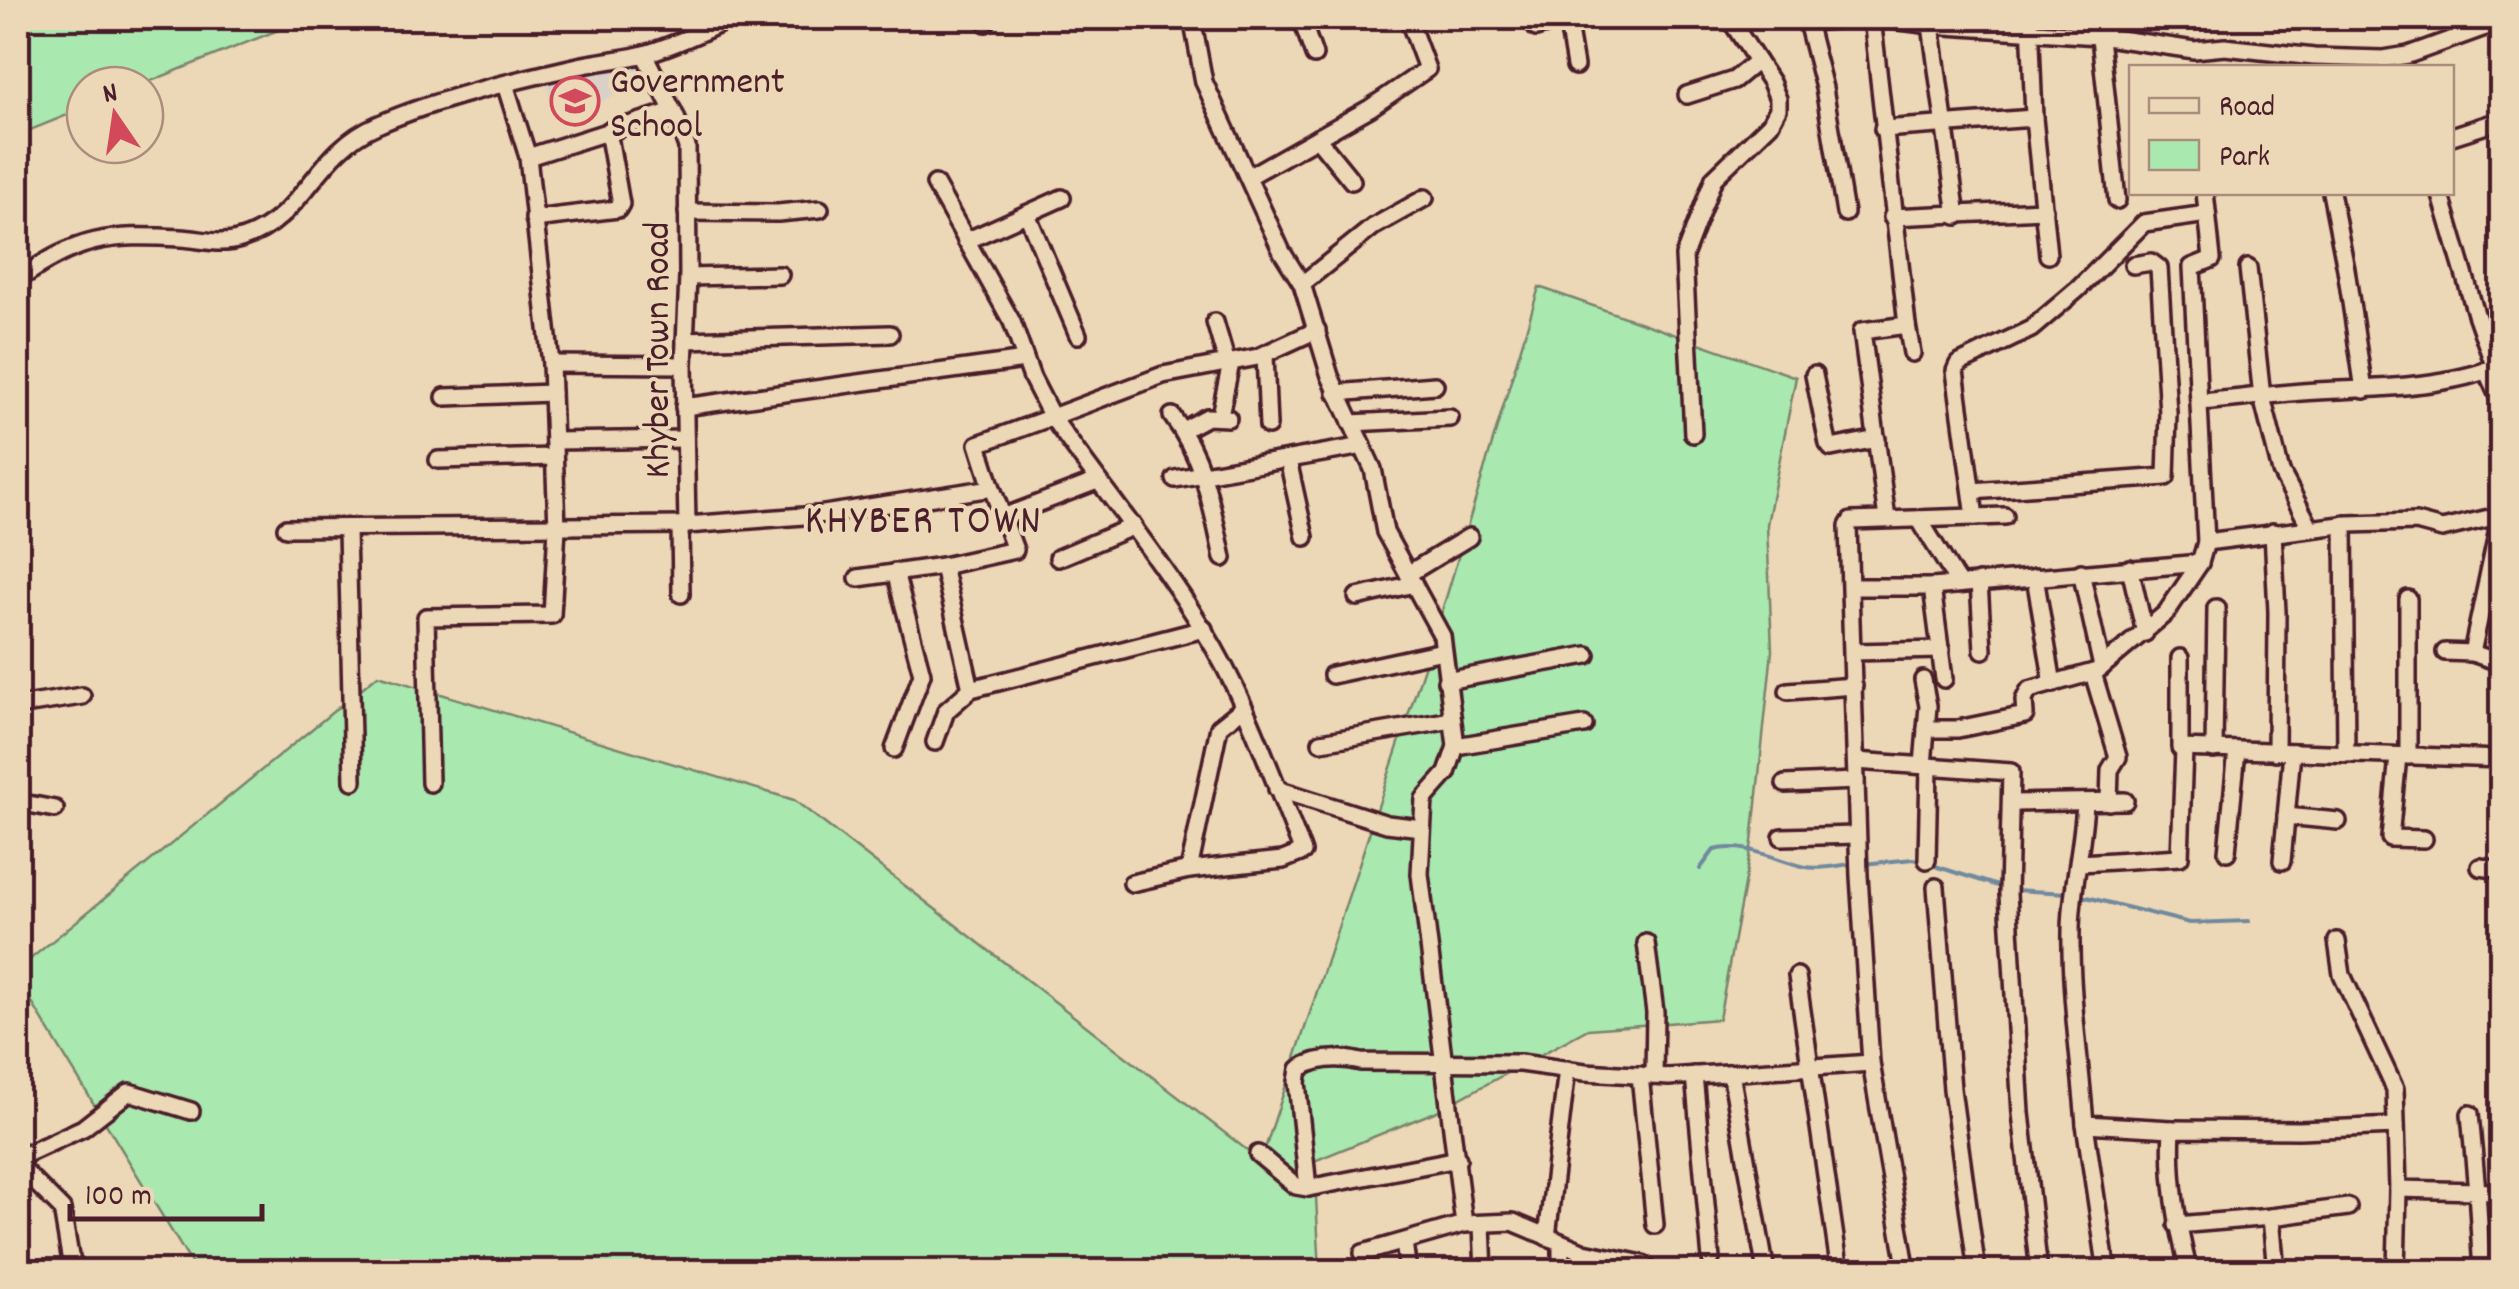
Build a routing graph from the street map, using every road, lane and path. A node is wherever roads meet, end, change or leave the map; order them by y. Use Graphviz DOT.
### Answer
graph roads {
  1 [pos="732,18"];
  2 [pos="1192,18"];
  3 [pos="1301,18"];
  4 [pos="1408,18"];
  5 [pos="1568,18"];
  6 [pos="1729,18"];
  7 [pos="1862,18"];
  8 [pos="1874,18"];
  9 [pos="2098,18"];
  10 [pos="1807,20"];
  11 [pos="2502,21"];
  12 [pos="2030,24"];
  13 [pos="1931,25"];
  14 [pos="1536,28"];
  15 [pos="2099,36"];
  16 [pos="2194,50"];
  17 [pos="644,54"];
  18 [pos="1314,56"];
  19 [pos="1757,61"];
  20 [pos="2315,62"];
  21 [pos="2196,65"];
  22 [pos="1575,66"];
  23 [pos="506,84"];
  24 [pos="1687,96"];
  25 [pos="673,111"];
  26 [pos="2034,118"];
  27 [pos="2502,120"];
  28 [pos="1946,125"];
  29 [pos="1884,129"];
  30 [pos="608,131"];
  31 [pos="2454,135"];
  32 [pos="1317,138"];
  33 [pos="528,157"];
  34 [pos="1248,177"];
  35 [pos="1352,181"];
  36 [pos="935,184"];
  37 [pos="2206,195"];
  38 [pos="2332,195"];
  39 [pos="2441,195"];
  40 [pos="1062,198"];
  41 [pos="1425,198"];
  42 [pos="2117,200"];
  43 [pos="820,209"];
  44 [pos="2044,210"];
  45 [pos="688,212"];
  46 [pos="1845,213"];
  47 [pos="1026,214"];
  48 [pos="2208,214"];
  49 [pos="1892,216"];
  50 [pos="1957,216"];
  51 [pos="534,219"];
  52 [pos="966,240"];
  53 [pos="2048,255"];
  54 [pos="2134,265"];
  55 [pos="2248,268"];
  56 [pos="688,276"];
  57 [pos="780,276"];
  58 [pos="18,280"];
  59 [pos="1302,284"];
  60 [pos="1216,322"];
  61 [pos="1908,325"];
  62 [pos="1317,330"];
  63 [pos="890,334"];
  64 [pos="1078,335"];
  65 [pos="685,340"];
  66 [pos="1912,352"];
  67 [pos="1265,354"];
  68 [pos="1024,360"];
  69 [pos="1229,363"];
  70 [pos="552,364"];
  71 [pos="684,366"];
  72 [pos="2494,368"];
  73 [pos="1814,375"];
  74 [pos="1435,385"];
  75 [pos="2364,390"];
  76 [pos="552,393"];
  77 [pos="1336,393"];
  78 [pos="2262,396"];
  79 [pos="445,398"];
  80 [pos="2502,404"];
  81 [pos="684,407"];
  82 [pos="2200,407"];
  83 [pos="2168,413"];
  84 [pos="1172,416"];
  85 [pos="1052,418"];
  86 [pos="1450,418"];
  87 [pos="1351,424"];
  88 [pos="1268,426"];
  89 [pos="1182,430"];
  90 [pos="1694,434"];
  91 [pos="685,439"];
  92 [pos="1877,439"];
  93 [pos="1363,446"];
  94 [pos="553,449"];
  95 [pos="438,460"];
  96 [pos="1288,460"];
  97 [pos="1205,474"];
  98 [pos="1175,478"];
  99 [pos="1097,481"];
  100 [pos="992,488"];
  101 [pos="1972,492"];
  102 [pos="2501,515"];
  103 [pos="2005,516"];
  104 [pos="1003,517"];
  105 [pos="1975,517"];
  106 [pos="1887,519"];
  107 [pos="1919,519"];
  108 [pos="2344,524"];
  109 [pos="684,525"];
  110 [pos="1134,526"];
  111 [pos="2310,527"];
  112 [pos="286,528"];
  113 [pos="557,528"];
  114 [pos="347,530"];
  115 [pos="2273,532"];
  116 [pos="1470,536"];
  117 [pos="1304,537"];
  118 [pos="2206,542"];
  119 [pos="1058,558"];
  120 [pos="1223,558"];
  121 [pos="2200,563"];
  122 [pos="943,566"];
  123 [pos="2130,568"];
  124 [pos="895,572"];
  125 [pos="2081,572"];
  126 [pos="2035,577"];
  127 [pos="858,578"];
  128 [pos="1411,579"];
  129 [pos="1978,582"];
  130 [pos="1959,584"];
  131 [pos="1932,587"];
  132 [pos="1851,588"];
  133 [pos="682,594"];
  134 [pos="1357,597"];
  135 [pos="2408,598"];
  136 [pos="2216,608"];
  137 [pos="1204,630"];
  138 [pos="2145,633"];
  139 [pos="1941,650"];
  140 [pos="1983,650"];
  141 [pos="1443,651"];
  142 [pos="1853,652"];
  143 [pos="2444,652"];
  144 [pos="2472,653"];
  145 [pos="1587,655"];
  146 [pos="2180,658"];
  147 [pos="2502,663"];
  148 [pos="2098,670"];
  149 [pos="1332,676"];
  150 [pos="1944,679"];
  151 [pos="1923,680"];
  152 [pos="1446,681"];
  153 [pos="2053,684"];
  154 [pos="1854,686"];
  155 [pos="971,689"];
  156 [pos="1788,691"];
  157 [pos="82,696"];
  158 [pos="18,706"];
  159 [pos="1244,708"];
  160 [pos="1452,720"];
  161 [pos="1584,725"];
  162 [pos="1926,729"];
  163 [pos="935,742"];
  164 [pos="1321,742"];
  165 [pos="1456,746"];
  166 [pos="894,749"];
  167 [pos="2184,749"];
  168 [pos="2214,750"];
  169 [pos="2237,750"];
  170 [pos="2284,752"];
  171 [pos="2346,754"];
  172 [pos="2403,756"];
  173 [pos="2502,759"];
  174 [pos="1856,761"];
  175 [pos="1926,766"];
  176 [pos="352,781"];
  177 [pos="1856,782"];
  178 [pos="430,783"];
  179 [pos="1786,784"];
  180 [pos="1277,789"];
  181 [pos="18,802"];
  182 [pos="2084,802"];
  183 [pos="2012,803"];
  184 [pos="55,809"];
  185 [pos="2286,816"];
  186 [pos="2338,821"];
  187 [pos="1422,828"];
  188 [pos="1857,835"];
  189 [pos="1782,838"];
  190 [pos="2424,838"];
  191 [pos="2227,852"];
  192 [pos="1927,860"];
  193 [pos="2282,861"];
  194 [pos="2080,863"];
  195 [pos="2480,868"];
  196 [pos="1188,870"];
  197 [pos="2502,870"];
  198 [pos="1132,883"];
  199 [pos="1936,888"];
  200 [pos="2337,941"];
  201 [pos="1646,943"];
  202 [pos="1797,976"];
  203 [pos="1444,1063"];
  204 [pos="1871,1063"];
  205 [pos="1808,1067"];
  206 [pos="1567,1069"];
  207 [pos="1731,1073"];
  208 [pos="1694,1075"];
  209 [pos="1647,1076"];
  210 [pos="190,1111"];
  211 [pos="2470,1114"];
  212 [pos="2085,1124"];
  213 [pos="2396,1126"];
  214 [pos="2172,1129"];
  215 [pos="1258,1154"];
  216 [pos="1458,1159"];
  217 [pos="18,1162"];
  218 [pos="1308,1188"];
  219 [pos="2398,1189"];
  220 [pos="2477,1191"];
  221 [pos="2502,1193"];
  222 [pos="2348,1207"];
  223 [pos="2271,1217"];
  224 [pos="1464,1224"];
  225 [pos="1482,1225"];
  226 [pos="1655,1225"];
  227 [pos="2178,1225"];
  228 [pos="1554,1240"];
  229 [pos="1404,1242"];
  230 [pos="1363,1253"];
  231 [pos="1712,1260"];
  232 [pos="1627,1266"];
  233 [pos="2276,1271"];
  234 [pos="78,1272"];
  235 [pos="1408,1272"];
  236 [pos="1484,1272"];
  237 [pos="1561,1272"];
  238 [pos="1651,1272"];
  239 [pos="1766,1272"];
  240 [pos="1840,1272"];
  241 [pos="1907,1272"];
  242 [pos="1976,1272"];
  243 [pos="2040,1272"];
  244 [pos="2107,1272"];
  245 [pos="2189,1272"];
  246 [pos="2258,1272"];
  247 [pos="2396,1272"];
  248 [pos="2482,1272"];
  1 -- 17 [label="street"];
  2 -- 34 [label="street"];
  3 -- 18 [label="street"];
  4 -- 32 [label="street"];
  5 -- 14 [label="street"];
  5 -- 22 [label="street"];
  6 -- 19 [label="street"];
  7 -- 10 [label="street"];
  8 -- 13 [label="street"];
  8 -- 29 [label="street"];
  9 -- 15 [label="street"];
  10 -- 46 [label="street"];
  11 -- 20 [label="street"];
  12 -- 13 [label="street"];
  12 -- 15 [label="street"];
  12 -- 26 [label="street"];
  13 -- 28 [label="street"];
  15 -- 16 [label="street"];
  15 -- 42 [label="street"];
  16 -- 20 [label="street"];
  16 -- 21 [label="street"];
  17 -- 23 [label="street"];
  17 -- 25 [label="street, Khyber Town Road"];
  19 -- 24 [label="street"];
  19 -- 90 [label="street"];
  23 -- 33 [label="street"];
  23 -- 58 [label="street"];
  25 -- 30 [label="street"];
  25 -- 45 [label="street, Khyber Town Road"];
  26 -- 28 [label="street"];
  26 -- 44 [label="street"];
  27 -- 31 [label="street"];
  28 -- 29 [label="street"];
  28 -- 50 [label="street"];
  29 -- 49 [label="street"];
  30 -- 33 [label="street"];
  30 -- 51 [label="street"];
  32 -- 34 [label="street"];
  32 -- 35 [label="street"];
  33 -- 51 [label="street"];
  34 -- 59 [label="street"];
  36 -- 52 [label="street"];
  37 -- 48 [label="street"];
  38 -- 75 [label="street"];
  39 -- 72 [label="street"];
  40 -- 47 [label="street"];
  41 -- 59 [label="street"];
  43 -- 45 [label="street"];
  44 -- 50 [label="street"];
  44 -- 53 [label="street"];
  45 -- 56 [label="street, Khyber Town Road"];
  47 -- 52 [label="street"];
  47 -- 64 [label="street"];
  48 -- 82 [label="street"];
  48 -- 101 [label="street"];
  49 -- 50 [label="street"];
  49 -- 61 [label="street"];
  51 -- 70 [label="street"];
  52 -- 68 [label="street"];
  54 -- 83 [label="street"];
  55 -- 78 [label="street"];
  56 -- 57 [label="street"];
  56 -- 65 [label="street, Khyber Town Road"];
  59 -- 62 [label="street"];
  60 -- 69 [label="street"];
  61 -- 66 [label="street"];
  61 -- 92 [label="street"];
  62 -- 67 [label="street"];
  62 -- 77 [label="street"];
  63 -- 65 [label="street"];
  65 -- 71 [label="street, Khyber Town Road"];
  67 -- 69 [label="street"];
  67 -- 88 [label="street"];
  68 -- 81 [label="street"];
  68 -- 85 [label="street"];
  69 -- 85 [label="street"];
  69 -- 89 [label="street"];
  70 -- 71 [label="street"];
  70 -- 76 [label="street"];
  71 -- 81 [label="street, Khyber Town Road"];
  72 -- 75 [label="street"];
  72 -- 80 [label="street"];
  73 -- 92 [label="street"];
  74 -- 77 [label="street"];
  75 -- 78 [label="street"];
  76 -- 79 [label="street"];
  76 -- 94 [label="street"];
  77 -- 87 [label="street"];
  78 -- 82 [label="street"];
  78 -- 111 [label="street"];
  81 -- 91 [label="street, Khyber Town Road"];
  82 -- 83 [label="street"];
  82 -- 118 [label="street"];
  83 -- 101 [label="street"];
  84 -- 89 [label="street"];
  85 -- 99 [label="street"];
  85 -- 100 [label="street"];
  86 -- 87 [label="street"];
  87 -- 93 [label="street"];
  89 -- 97 [label="street"];
  91 -- 94 [label="street"];
  91 -- 109 [label="street, Khyber Town Road"];
  92 -- 106 [label="street"];
  93 -- 96 [label="street"];
  93 -- 128 [label="street"];
  94 -- 95 [label="street"];
  94 -- 113 [label="street"];
  96 -- 97 [label="street"];
  96 -- 117 [label="street"];
  97 -- 98 [label="street"];
  97 -- 120 [label="street"];
  99 -- 104 [label="street"];
  99 -- 110 [label="street"];
  100 -- 104 [label="street"];
  100 -- 109 [label="street, Khyber Town Road"];
  101 -- 105 [label="street"];
  102 -- 108 [label="street"];
  102 -- 144 [label="street"];
  103 -- 105 [label="street"];
  104 -- 122 [label="street"];
  105 -- 107 [label="street"];
  106 -- 107 [label="street"];
  106 -- 132 [label="street"];
  107 -- 130 [label="street"];
  108 -- 111 [label="street"];
  108 -- 171 [label="street"];
  109 -- 113 [label="street"];
  109 -- 133 [label="street"];
  110 -- 119 [label="street"];
  110 -- 137 [label="street"];
  111 -- 115 [label="street"];
  112 -- 114 [label="street"];
  113 -- 114 [label="street"];
  113 -- 178 [label="street"];
  114 -- 176 [label="street"];
  115 -- 118 [label="street"];
  115 -- 170 [label="street"];
  116 -- 128 [label="street"];
  118 -- 121 [label="street"];
  121 -- 123 [label="street"];
  121 -- 138 [label="street"];
  122 -- 124 [label="street"];
  122 -- 155 [label="street"];
  123 -- 125 [label="street"];
  123 -- 138 [label="street"];
  124 -- 127 [label="street"];
  124 -- 166 [label="street"];
  125 -- 126 [label="street"];
  125 -- 148 [label="street"];
  126 -- 129 [label="street"];
  126 -- 153 [label="street"];
  128 -- 134 [label="street"];
  128 -- 141 [label="street"];
  129 -- 130 [label="street"];
  129 -- 140 [label="street"];
  130 -- 131 [label="street"];
  131 -- 132 [label="street"];
  131 -- 139 [label="street"];
  132 -- 142 [label="street"];
  135 -- 172 [label="street"];
  136 -- 168 [label="street"];
  137 -- 155 [label="street"];
  137 -- 159 [label="street"];
  138 -- 148 [label="street"];
  139 -- 142 [label="street"];
  139 -- 150 [label="street"];
  141 -- 149 [label="street"];
  141 -- 152 [label="street"];
  142 -- 154 [label="street"];
  143 -- 144 [label="street"];
  144 -- 147 [label="street"];
  145 -- 152 [label="street"];
  146 -- 167 [label="street"];
  148 -- 153 [label="street"];
  148 -- 182 [label="street"];
  151 -- 162 [label="street"];
  152 -- 160 [label="street"];
  153 -- 162 [label="street"];
  154 -- 156 [label="street"];
  154 -- 174 [label="street"];
  155 -- 163 [label="street"];
  157 -- 158 [label="street"];
  159 -- 180 [label="street"];
  159 -- 196 [label="street"];
  160 -- 164 [label="street"];
  160 -- 165 [label="street"];
  161 -- 165 [label="street"];
  162 -- 175 [label="street"];
  165 -- 187 [label="street"];
  167 -- 168 [label="street"];
  167 -- 194 [label="street"];
  168 -- 169 [label="street"];
  169 -- 170 [label="street"];
  169 -- 191 [label="street"];
  170 -- 171 [label="street"];
  170 -- 185 [label="street"];
  171 -- 172 [label="street"];
  172 -- 173 [label="street"];
  172 -- 190 [label="street"];
  174 -- 175 [label="street"];
  174 -- 177 [label="street"];
  175 -- 183 [label="street"];
  175 -- 192 [label="street"];
  177 -- 179 [label="street"];
  177 -- 188 [label="street"];
  180 -- 187 [label="street"];
  180 -- 196 [label="street"];
  181 -- 184 [label="street"];
  182 -- 183 [label="street"];
  182 -- 194 [label="street"];
  183 -- 243 [label="street"];
  185 -- 186 [label="street"];
  185 -- 193 [label="street"];
  187 -- 203 [label="street"];
  188 -- 189 [label="street"];
  188 -- 204 [label="street"];
  194 -- 212 [label="street"];
  195 -- 197 [label="street"];
  196 -- 198 [label="street"];
  199 -- 242 [label="street"];
  200 -- 213 [label="street"];
  201 -- 209 [label="street"];
  202 -- 205 [label="street"];
  203 -- 206 [label="street"];
  203 -- 216 [label="street"];
  203 -- 218 [label="street"];
  204 -- 205 [label="street"];
  204 -- 241 [label="street"];
  205 -- 207 [label="street"];
  205 -- 240 [label="street"];
  206 -- 209 [label="street"];
  206 -- 228 [label="street"];
  207 -- 208 [label="street"];
  207 -- 239 [label="street"];
  208 -- 209 [label="street"];
  208 -- 231 [label="street"];
  209 -- 226 [label="street"];
  210 -- 217 [label="street"];
  211 -- 220 [label="street"];
  212 -- 214 [label="street"];
  212 -- 244 [label="street"];
  213 -- 214 [label="street"];
  213 -- 219 [label="street"];
  214 -- 227 [label="street"];
  215 -- 218 [label="street"];
  216 -- 218 [label="street"];
  216 -- 224 [label="street"];
  217 -- 234 [label="street"];
  219 -- 220 [label="street"];
  219 -- 247 [label="street"];
  220 -- 221 [label="street"];
  220 -- 248 [label="street"];
  222 -- 223 [label="street"];
  223 -- 227 [label="street"];
  223 -- 233 [label="street"];
  224 -- 225 [label="street"];
  224 -- 229 [label="street"];
  225 -- 228 [label="street"];
  225 -- 236 [label="street"];
  227 -- 245 [label="street"];
  228 -- 232 [label="street"];
  228 -- 237 [label="street"];
  229 -- 230 [label="street"];
  229 -- 235 [label="street"];
  232 -- 238 [label="street"];
  233 -- 246 [label="street"];
}
